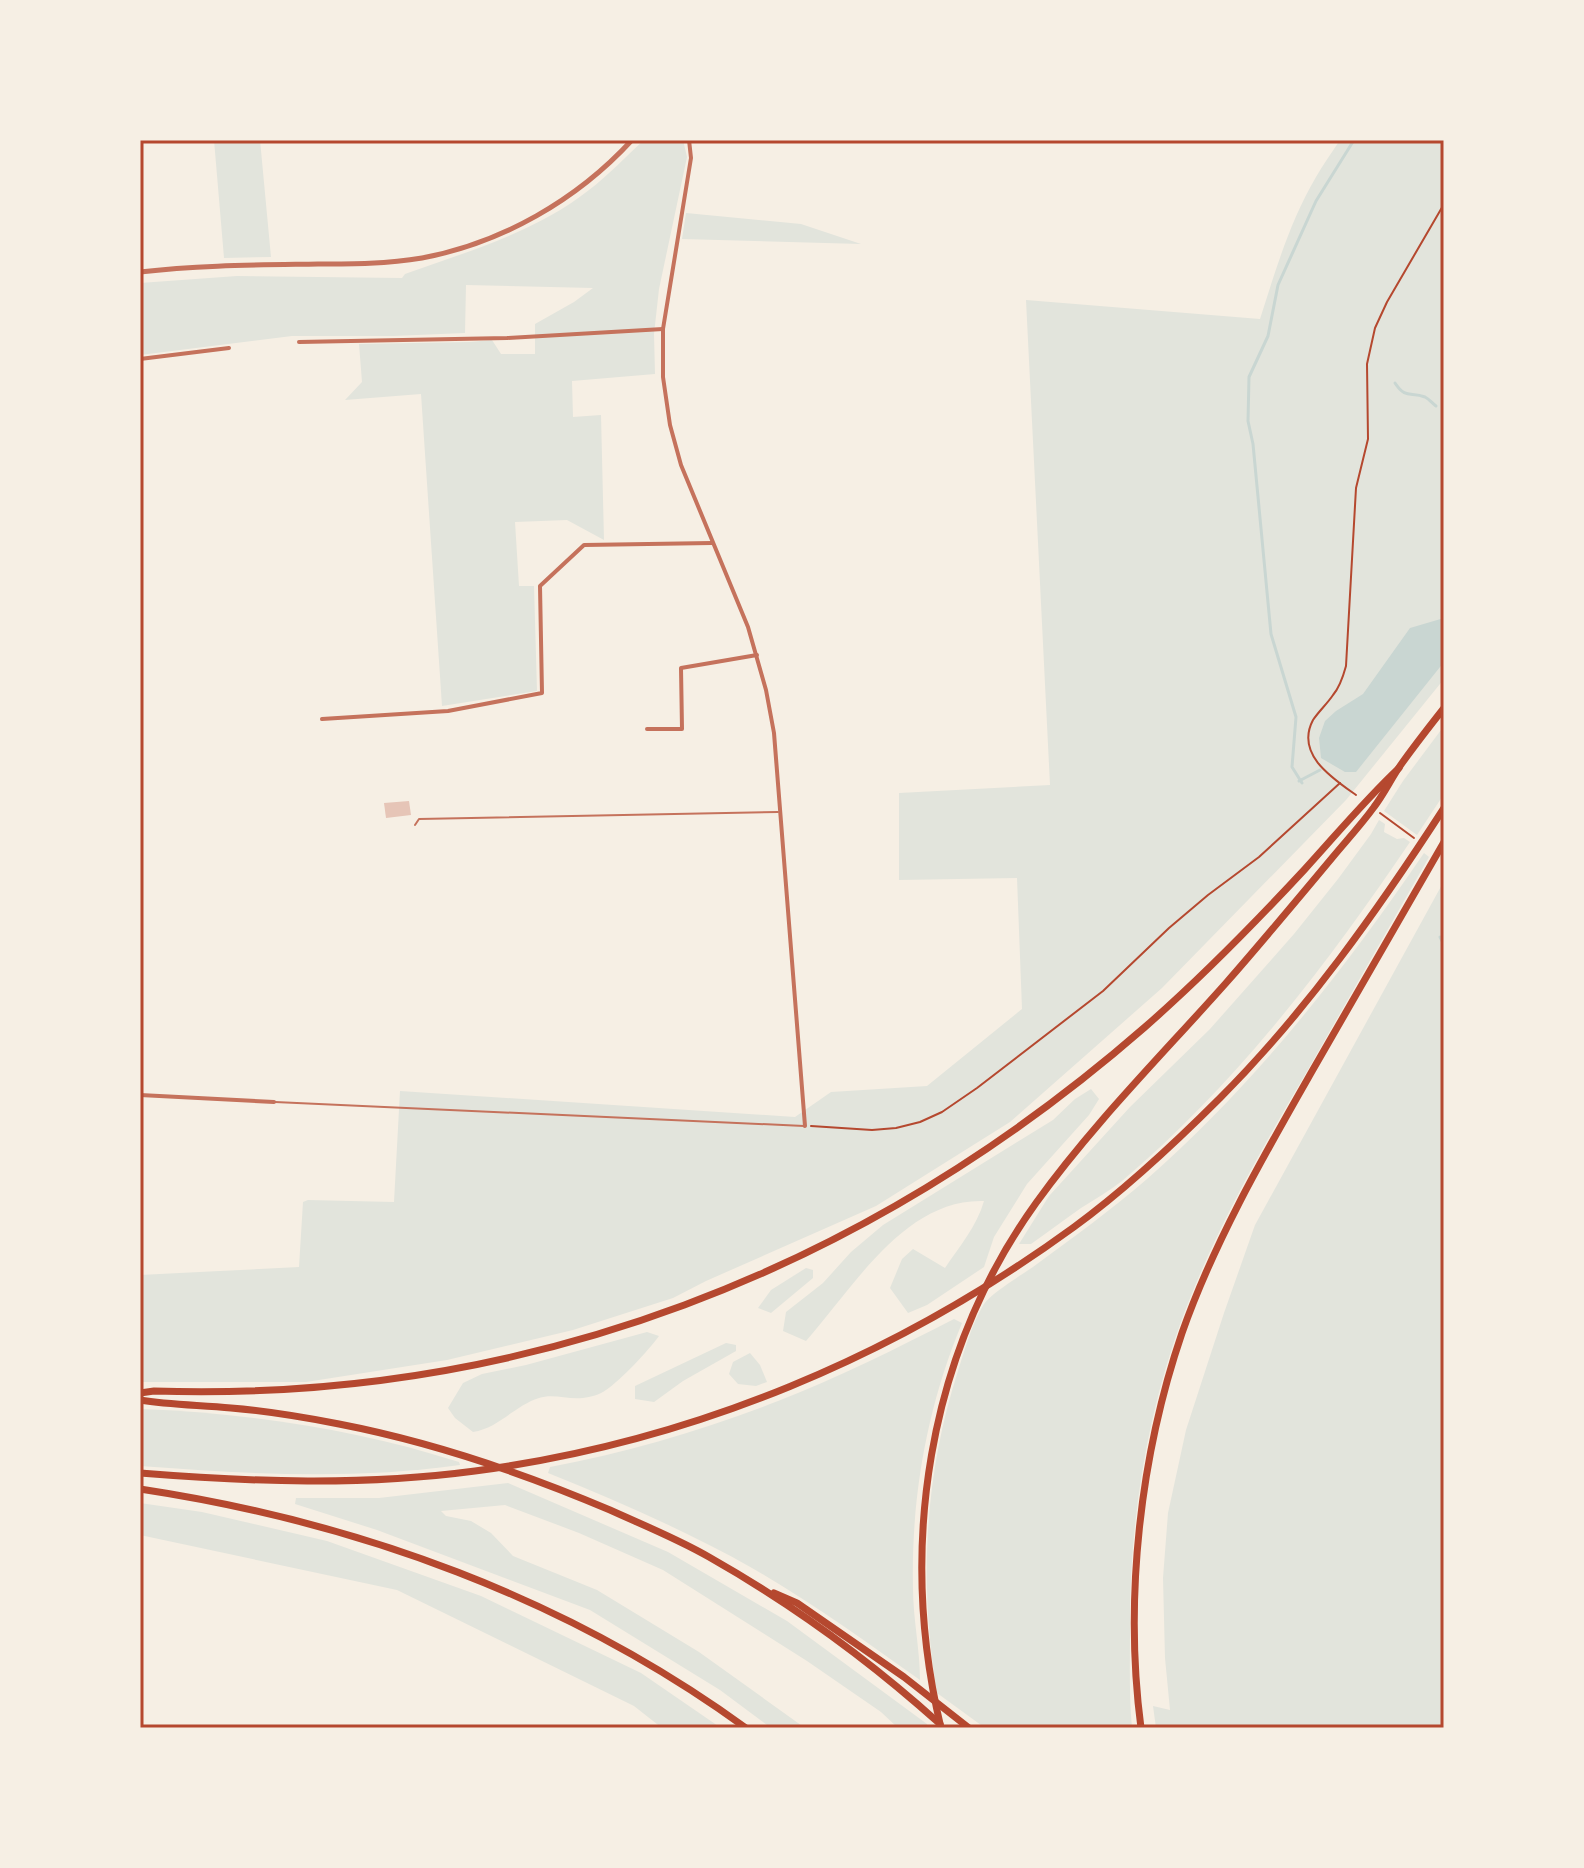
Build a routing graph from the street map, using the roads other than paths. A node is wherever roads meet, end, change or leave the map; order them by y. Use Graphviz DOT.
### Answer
graph roads {
  1 [pos="632,140"];
  2 [pos="689,140"];
  3 [pos="140,272"];
  4 [pos="663,329"];
  5 [pos="299,342"];
  6 [pos="229,348"];
  7 [pos="140,359"];
  8 [pos="712,543"];
  9 [pos="757,655"];
  10 [pos="1444,708"];
  11 [pos="322,719"];
  12 [pos="647,729"];
  13 [pos="1399,768"];
  14 [pos="1444,808"];
  15 [pos="780,812"];
  16 [pos="415,825"];
  17 [pos="1444,842"];
  18 [pos="140,1095"];
  19 [pos="274,1102"];
  20 [pos="805,1126"];
  21 [pos="140,1393"];
  22 [pos="140,1400"];
  23 [pos="140,1473"];
  24 [pos="140,1489"];
  25 [pos="755,1585"];
  26 [pos="746,1728"];
  27 [pos="943,1728"];
  28 [pos="969,1728"];
  29 [pos="1141,1728"];
  1 -- 3 [label="street"];
  2 -- 4 [label="street"];
  4 -- 5 [label="street"];
  4 -- 8 [label="street"];
  6 -- 7 [label="street"];
  8 -- 9 [label="street"];
  8 -- 11 [label="street"];
  9 -- 12 [label="street"];
  9 -- 15 [label="street"];
  10 -- 13 [label="highway"];
  13 -- 21 [label="highway"];
  13 -- 27 [label="highway"];
  14 -- 23 [label="highway"];
  15 -- 16 [label="lane"];
  15 -- 20 [label="street"];
  17 -- 29 [label="highway"];
  18 -- 19 [label="street"];
  19 -- 20 [label="lane"];
  22 -- 25 [label="highway"];
  24 -- 26 [label="highway"];
  25 -- 27 [label="highway"];
  25 -- 28 [label="highway"];
}
